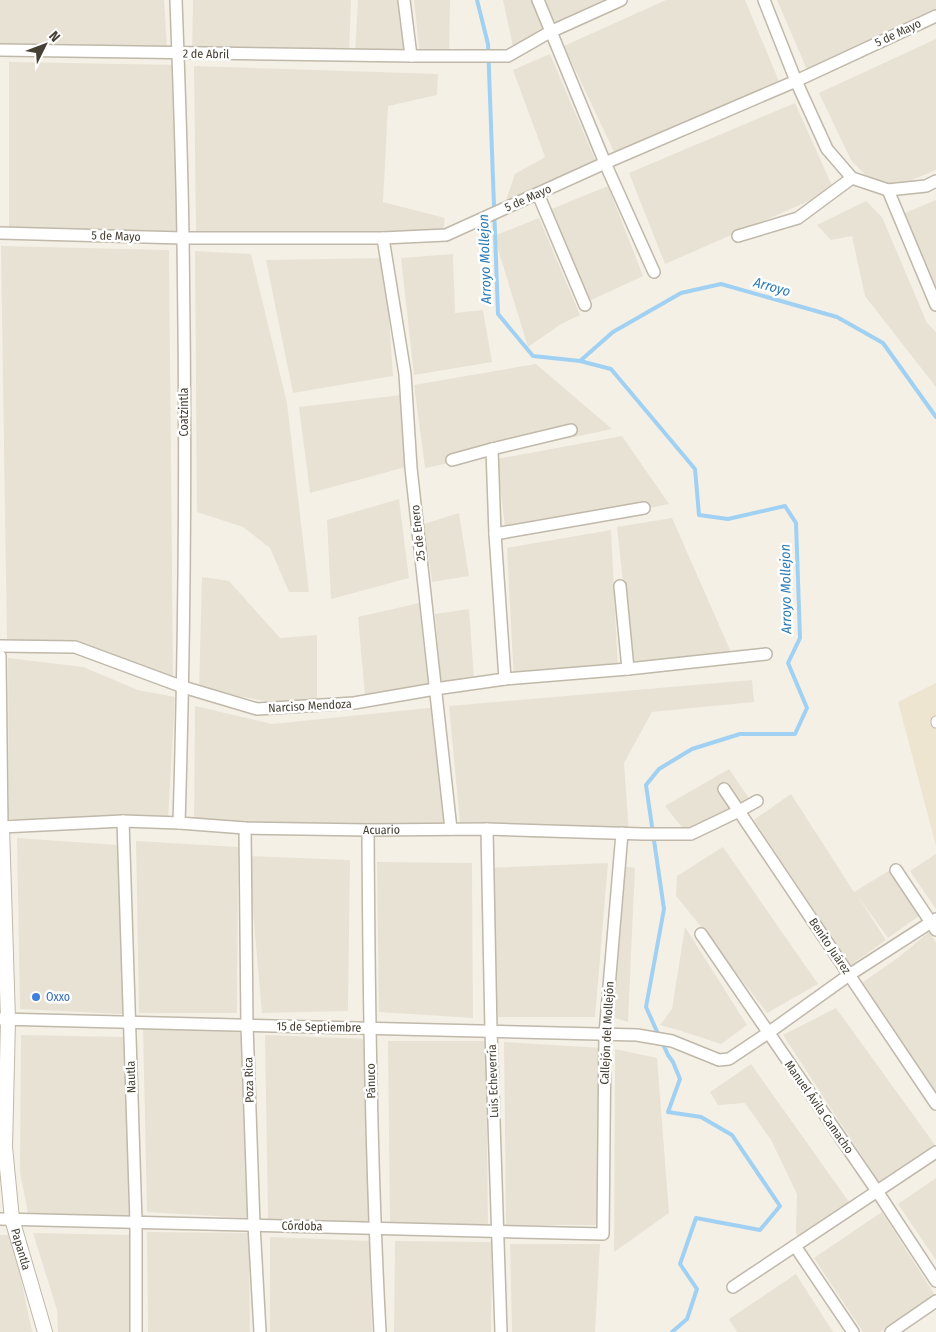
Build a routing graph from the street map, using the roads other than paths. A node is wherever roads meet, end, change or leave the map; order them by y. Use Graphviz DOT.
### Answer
graph roads {
  1 [pos="176,0"];
  2 [pos="404,0"];
  3 [pos="538,0"];
  4 [pos="620,0"];
  5 [pos="764,0"];
  6 [pos="936,16"];
  7 [pos="550,32"];
  8 [pos="0,50"];
  9 [pos="178,53"];
  10 [pos="411,56"];
  11 [pos="796,80"];
  12 [pos="605,163"];
  13 [pos="852,178"];
  14 [pos="936,181"];
  15 [pos="888,190"];
  16 [pos="538,194"];
  17 [pos="0,233"];
  18 [pos="738,236"];
  19 [pos="183,238"];
  20 [pos="382,238"];
  21 [pos="654,272"];
  22 [pos="586,304"];
  23 [pos="936,305"];
  24 [pos="571,430"];
  25 [pos="492,449"];
  26 [pos="452,460"];
  27 [pos="644,508"];
  28 [pos="495,534"];
  29 [pos="620,586"];
  30 [pos="0,646"];
  31 [pos="766,654"];
  32 [pos="0,656"];
  33 [pos="628,669"];
  34 [pos="505,679"];
  35 [pos="183,687"];
  36 [pos="435,689"];
  37 [pos="724,789"];
  38 [pos="757,802"];
  39 [pos="739,811"];
  40 [pos="124,821"];
  41 [pos="180,823"];
  42 [pos="1,827"];
  43 [pos="245,828"];
  44 [pos="451,829"];
  45 [pos="487,829"];
  46 [pos="368,830"];
  47 [pos="622,833"];
  48 [pos="896,870"];
  49 [pos="934,923"];
  50 [pos="701,934"];
  51 [pos="850,975"];
  52 [pos="4,1020"];
  53 [pos="129,1022"];
  54 [pos="248,1025"];
  55 [pos="370,1028"];
  56 [pos="491,1031"];
  57 [pos="768,1033"];
  58 [pos="605,1034"];
  59 [pos="936,1104"];
  60 [pos="936,1152"];
  61 [pos="877,1191"];
  62 [pos="6,1219"];
  63 [pos="136,1222"];
  64 [pos="254,1225"];
  65 [pos="374,1228"];
  66 [pos="498,1232"];
  67 [pos="603,1234"];
  68 [pos="795,1246"];
  69 [pos="936,1281"];
  70 [pos="733,1287"];
  71 [pos="936,1301"];
  72 [pos="45,1332"];
  73 [pos="136,1332"];
  74 [pos="260,1332"];
  75 [pos="380,1332"];
  76 [pos="501,1332"];
  77 [pos="853,1332"];
  78 [pos="891,1332"];
  1 -- 9 [label="street, Coatzintla"];
  2 -- 10 [label="street"];
  3 -- 7 [label="street"];
  4 -- 7 [label="street, 2 de Abril"];
  5 -- 11 [label="street"];
  6 -- 11 [label="street, 5 de Mayo"];
  7 -- 10 [label="street, 2 de Abril"];
  7 -- 12 [label="street"];
  8 -- 9 [label="street, 2 de Abril"];
  9 -- 10 [label="street, 2 de Abril"];
  9 -- 19 [label="street, Coatzintla"];
  11 -- 12 [label="street, 5 de Mayo"];
  11 -- 13 [label="street"];
  12 -- 16 [label="street, 5 de Mayo"];
  12 -- 21 [label="street"];
  13 -- 15 [label="street"];
  13 -- 18 [label="street"];
  14 -- 15 [label="street"];
  15 -- 23 [label="street"];
  16 -- 20 [label="street, 5 de Mayo"];
  16 -- 22 [label="street"];
  17 -- 19 [label="street, 5 de Mayo"];
  19 -- 20 [label="street, 5 de Mayo"];
  19 -- 35 [label="street, Coatzintla"];
  20 -- 36 [label="street, 25 de Enero"];
  24 -- 25 [label="street"];
  25 -- 26 [label="street"];
  25 -- 28 [label="street"];
  27 -- 28 [label="street"];
  28 -- 34 [label="street"];
  29 -- 33 [label="street"];
  30 -- 35 [label="street, Narciso Mendoza"];
  31 -- 33 [label="street, Narciso Mendoza"];
  32 -- 42 [label="street, Papantla"];
  33 -- 34 [label="street, Narciso Mendoza"];
  34 -- 36 [label="street, Narciso Mendoza"];
  35 -- 36 [label="street, Narciso Mendoza"];
  35 -- 41 [label="street, Coatzintla"];
  36 -- 44 [label="street, 25 de Enero"];
  37 -- 39 [label="street, Benito Juárez"];
  38 -- 39 [label="street, Acuario"];
  39 -- 47 [label="street, Acuario"];
  39 -- 51 [label="street, Benito Juárez"];
  40 -- 41 [label="street, Acuario"];
  40 -- 42 [label="street, Acuario"];
  40 -- 53 [label="street, Nautla"];
  41 -- 43 [label="street, Acuario"];
  42 -- 52 [label="street, Papantla"];
  43 -- 46 [label="street, Acuario"];
  43 -- 54 [label="street, Poza Rica"];
  44 -- 45 [label="street, Acuario"];
  44 -- 46 [label="street, Acuario"];
  45 -- 47 [label="street, Acuario"];
  45 -- 56 [label="street, Luis Echeverría"];
  46 -- 55 [label="street, Pánuco"];
  47 -- 58 [label="street, Callejón del Mollejón"];
  48 -- 49 [label="street"];
  49 -- 51 [label="street"];
  50 -- 57 [label="street, Manuel Ávila Camacho"];
  51 -- 57 [label="street"];
  51 -- 59 [label="street, Benito Juárez"];
  52 -- 53 [label="street, 15 de Septiembre"];
  52 -- 62 [label="street, Papantla"];
  53 -- 54 [label="street, 15 de Septiembre"];
  53 -- 63 [label="street, Nautla"];
  54 -- 55 [label="street, 15 de Septiembre"];
  54 -- 64 [label="street, Poza Rica"];
  55 -- 56 [label="street, 15 de Septiembre"];
  55 -- 65 [label="street, Pánuco"];
  56 -- 58 [label="street, 15 de Septiembre"];
  56 -- 66 [label="street, Luis Echeverría"];
  57 -- 58 [label="street, 15 de Septiembre"];
  57 -- 61 [label="street, Manuel Ávila Camacho"];
  58 -- 67 [label="street, Callejón del Mollejón"];
  60 -- 61 [label="street"];
  61 -- 68 [label="street"];
  61 -- 69 [label="street, Manuel Ávila Camacho"];
  62 -- 63 [label="street, Córdoba"];
  62 -- 72 [label="street, Papantla"];
  63 -- 64 [label="street, Córdoba"];
  63 -- 73 [label="street, Nautla"];
  64 -- 65 [label="street, Córdoba"];
  64 -- 74 [label="street, Poza Rica"];
  65 -- 66 [label="street, Córdoba"];
  65 -- 75 [label="street, Pánuco"];
  66 -- 67 [label="street, Córdoba"];
  66 -- 76 [label="street, Luis Echeverría"];
  68 -- 70 [label="street"];
  68 -- 77 [label="street"];
  71 -- 78 [label="street"];
}
